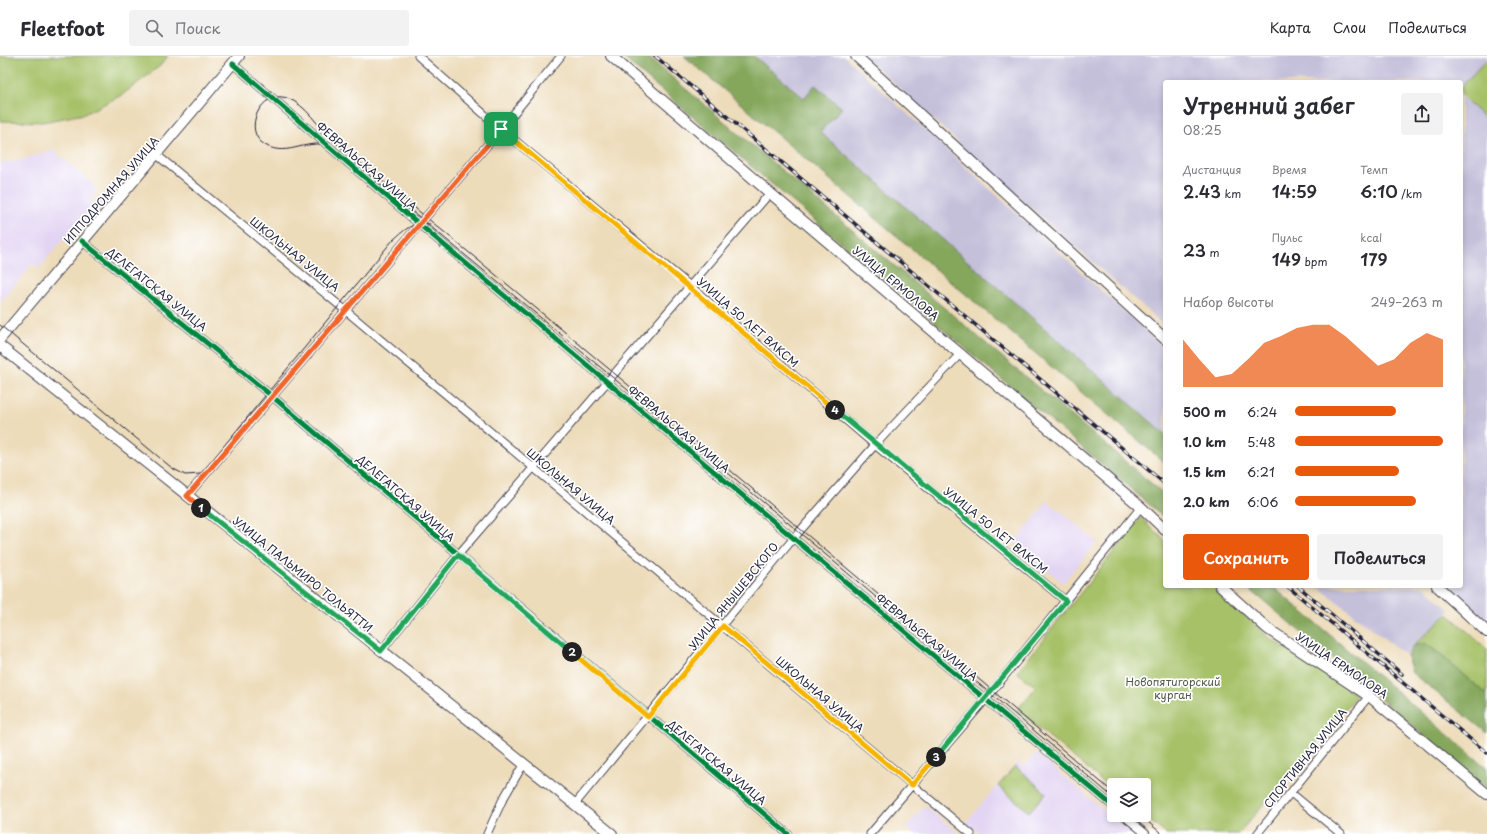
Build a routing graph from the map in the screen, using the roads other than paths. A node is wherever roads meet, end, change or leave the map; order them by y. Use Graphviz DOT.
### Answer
graph roads {
  1 [pos="418,56"];
  2 [pos="561,56"];
  3 [pos="611,56"];
  4 [pos="856,56"];
  5 [pos="236,60"];
  6 [pos="501,129"];
  7 [pos="157,155"];
  8 [pos="770,193"];
  9 [pos="419,224"];
  10 [pos="82,241"];
  11 [pos="690,286"];
  12 [pos="345,310"];
  13 [pos="1163,337"];
  14 [pos="0,339"];
  15 [pos="0,346"];
  16 [pos="960,353"];
  17 [pos="608,382"];
  18 [pos="273,397"];
  19 [pos="875,445"];
  20 [pos="534,468"];
  21 [pos="187,496"];
  22 [pos="1141,507"];
  23 [pos="1163,528"];
  24 [pos="793,539"];
  25 [pos="458,555"];
  26 [pos="1222,588"];
  27 [pos="1439,588"];
  28 [pos="1066,601"];
  29 [pos="723,626"];
  30 [pos="1487,632"];
  31 [pos="381,651"];
  32 [pos="1369,696"];
  33 [pos="986,699"];
  34 [pos="648,717"];
  35 [pos="523,765"];
  36 [pos="912,785"];
  37 [pos="1291,793"];
  38 [pos="1487,794"];
  39 [pos="1107,801"];
  40 [pos="575,804"];
  41 [pos="1132,822"];
  42 [pos="487,834"];
  43 [pos="612,834"];
  44 [pos="788,834"];
  45 [pos="870,834"];
  46 [pos="971,834"];
  47 [pos="1146,834"];
  48 [pos="1257,834"];
  49 [pos="1341,834"];
  1 -- 6 [label="street, УЛИЦА 50 ЛЕТ ВЛКСМ"];
  2 -- 6 [label="street"];
  3 -- 8 [label="street, УЛИЦА ЕРМОЛОВА"];
  4 -- 13 [label="street"];
  5 -- 7 [label="street, ИППОДРОМНАЯ УЛИЦА"];
  5 -- 9 [label="street, ФЕВРАЛЬСКАЯ УЛИЦА"];
  6 -- 9 [label="street"];
  6 -- 11 [label="street, УЛИЦА 50 ЛЕТ ВЛКСМ"];
  7 -- 10 [label="street, ИППОДРОМНАЯ УЛИЦА"];
  7 -- 12 [label="street, ШКОЛЬНАЯ УЛИЦА"];
  8 -- 11 [label="street"];
  8 -- 16 [label="street, УЛИЦА ЕРМОЛОВА"];
  9 -- 12 [label="street"];
  9 -- 17 [label="street, ФЕВРАЛЬСКАЯ УЛИЦА"];
  10 -- 14 [label="street, ИППОДРОМНАЯ УЛИЦА"];
  10 -- 18 [label="street, ДЕЛЕГАТСКАЯ УЛИЦА"];
  11 -- 17 [label="street"];
  11 -- 19 [label="street, УЛИЦА 50 ЛЕТ ВЛКСМ"];
  12 -- 18 [label="street"];
  12 -- 20 [label="street, ШКОЛЬНАЯ УЛИЦА"];
  15 -- 21 [label="street, УЛИЦА ПАЛЬМИРО ТОЛЬЯТТИ"];
  16 -- 19 [label="street, УЛИЦА ЯНЫШЕВСКОГО"];
  16 -- 22 [label="street, УЛИЦА ЕРМОЛОВА"];
  17 -- 20 [label="street"];
  17 -- 24 [label="street, ФЕВРАЛЬСКАЯ УЛИЦА"];
  18 -- 21 [label="street"];
  18 -- 25 [label="street, ДЕЛЕГАТСКАЯ УЛИЦА"];
  19 -- 24 [label="street, УЛИЦА ЯНЫШЕВСКОГО"];
  19 -- 28 [label="street, УЛИЦА 50 ЛЕТ ВЛКСМ"];
  20 -- 25 [label="street"];
  20 -- 29 [label="street, ШКОЛЬНАЯ УЛИЦА"];
  21 -- 31 [label="street, УЛИЦА ПАЛЬМИРО ТОЛЬЯТТИ"];
  22 -- 23 [label="street, УЛИЦА ЕРМОЛОВА"];
  22 -- 28 [label="street"];
  24 -- 29 [label="street, УЛИЦА ЯНЫШЕВСКОГО"];
  24 -- 33 [label="street, ФЕВРАЛЬСКАЯ УЛИЦА"];
  25 -- 31 [label="street"];
  25 -- 34 [label="street, ДЕЛЕГАТСКАЯ УЛИЦА"];
  26 -- 32 [label="street, УЛИЦА ЕРМОЛОВА"];
  27 -- 30 [label="street"];
  28 -- 33 [label="street"];
  29 -- 34 [label="street, УЛИЦА ЯНЫШЕВСКОГО"];
  29 -- 36 [label="street, ШКОЛЬНАЯ УЛИЦА"];
  31 -- 35 [label="street, УЛИЦА ПАЛЬМИРО ТОЛЬЯТТИ"];
  32 -- 37 [label="street, СПОРТИВНАЯ УЛИЦА"];
  32 -- 38 [label="street, УЛИЦА ЕРМОЛОВА"];
  33 -- 36 [label="street"];
  33 -- 39 [label="street, ФЕВРАЛЬСКАЯ УЛИЦА"];
  34 -- 40 [label="street, УЛИЦА ЯНЫШЕВСКОГО"];
  34 -- 44 [label="street, ДЕЛЕГАТСКАЯ УЛИЦА"];
  35 -- 40 [label="street, УЛИЦА ПАЛЬМИРО ТОЛЬЯТТИ"];
  35 -- 42 [label="street"];
  36 -- 45 [label="street"];
  36 -- 46 [label="street, ШКОЛЬНАЯ УЛИЦА"];
  37 -- 48 [label="street, СПОРТИВНАЯ УЛИЦА"];
  37 -- 49 [label="street"];
  40 -- 43 [label="street, УЛИЦА ПАЛЬМИРО ТОЛЬЯТТИ"];
  41 -- 47 [label="street"];
}
